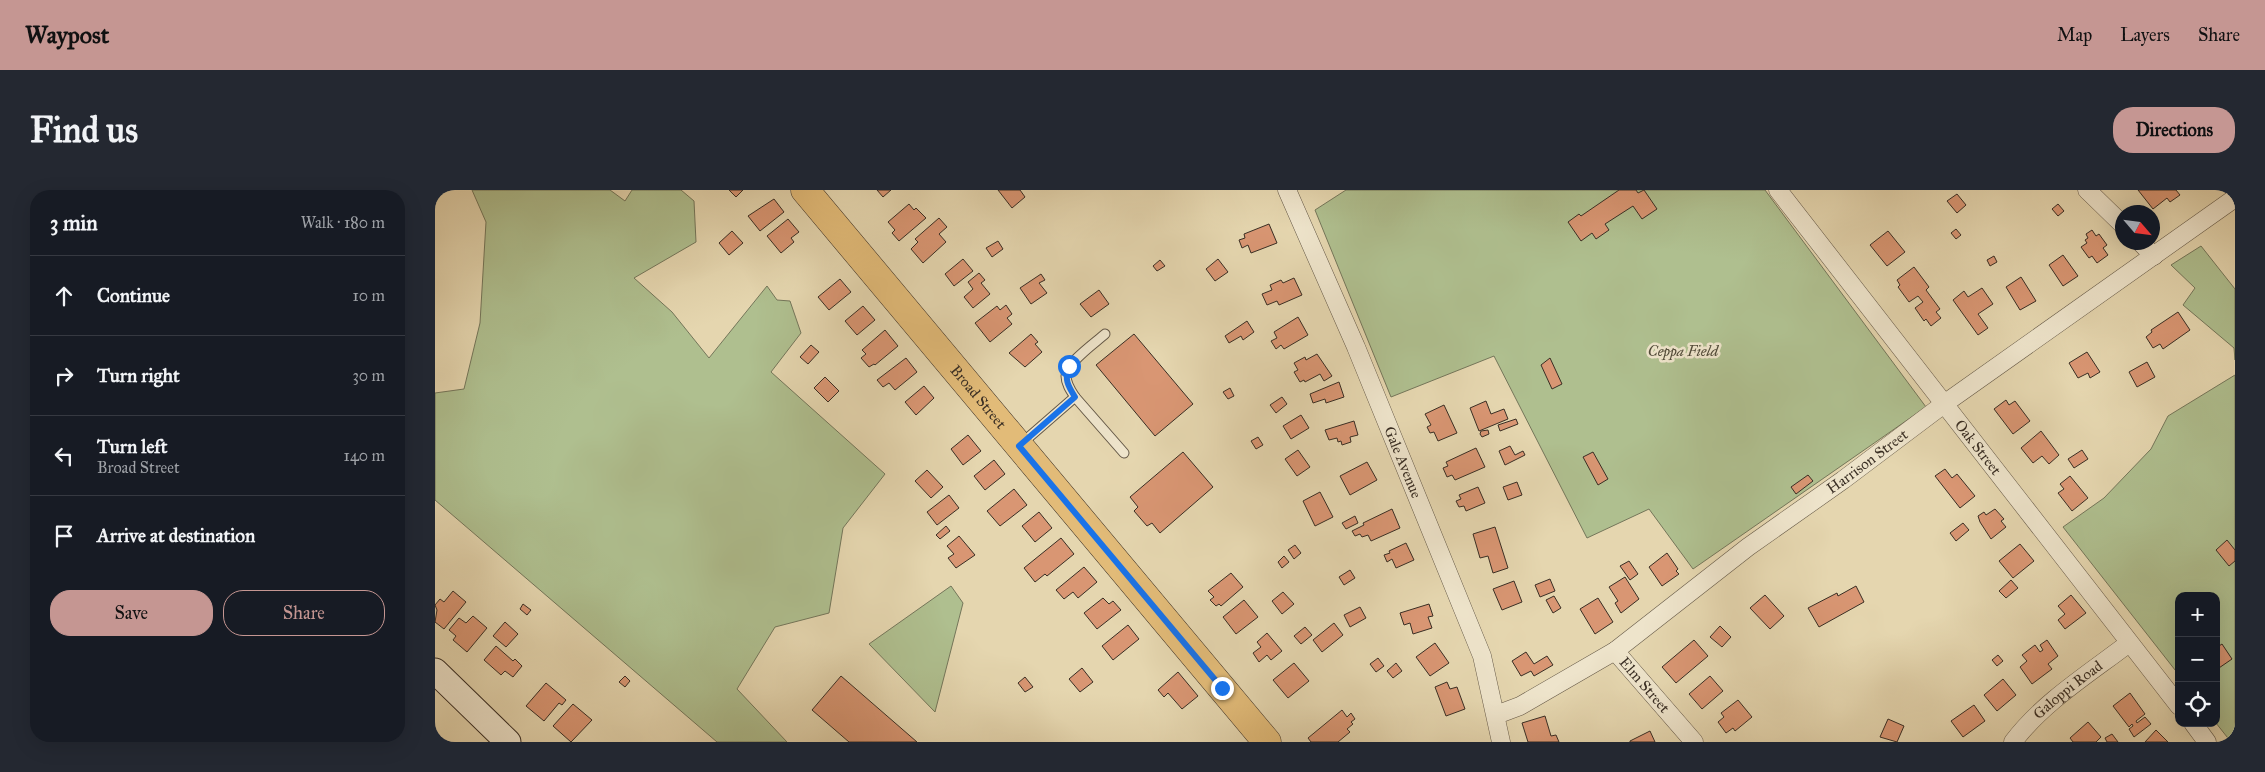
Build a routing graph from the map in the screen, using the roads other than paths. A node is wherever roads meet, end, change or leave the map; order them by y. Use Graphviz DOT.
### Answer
graph roads {
  1 [pos="805,190"];
  2 [pos="1287,190"];
  3 [pos="1778,190"];
  4 [pos="2087,190"];
  5 [pos="2235,198"];
  6 [pos="2115,217"];
  7 [pos="2148,250"];
  8 [pos="2154,256"];
  9 [pos="1105,334"];
  10 [pos="1075,397"];
  11 [pos="1944,404"];
  12 [pos="1019,446"];
  13 [pos="1124,453"];
  14 [pos="2129,643"];
  15 [pos="1615,651"];
  16 [pos="435,672"];
  17 [pos="2175,701"];
  18 [pos="1496,715"];
  19 [pos="2196,727"];
  20 [pos="508,742"];
  21 [pos="1267,742"];
  22 [pos="1501,742"];
  23 [pos="1694,742"];
  24 [pos="2013,742"];
  25 [pos="2207,742"];
  1 -- 12 [label="main road, Broad Street"];
  2 -- 18 [label="street, Gale Avenue"];
  3 -- 11 [label="street, Oak Street"];
  4 -- 6 [label="street"];
  5 -- 8 [label="street, Harrison Street"];
  7 -- 8 [label="street"];
  8 -- 11 [label="street, Harrison Street"];
  9 -- 10 [label="lane"];
  10 -- 12 [label="lane"];
  10 -- 13 [label="lane"];
  11 -- 14 [label="street, Oak Street"];
  11 -- 15 [label="street, Harrison Street"];
  12 -- 21 [label="main road, Broad Street"];
  14 -- 17 [label="street, Oak Street"];
  14 -- 24 [label="street, Galoppi Road"];
  15 -- 18 [label="street, Harrison Street"];
  15 -- 23 [label="street, Elm Street"];
  16 -- 20 [label="street"];
  18 -- 22 [label="street, Gale Avenue"];
  19 -- 25 [label="street"];
}
